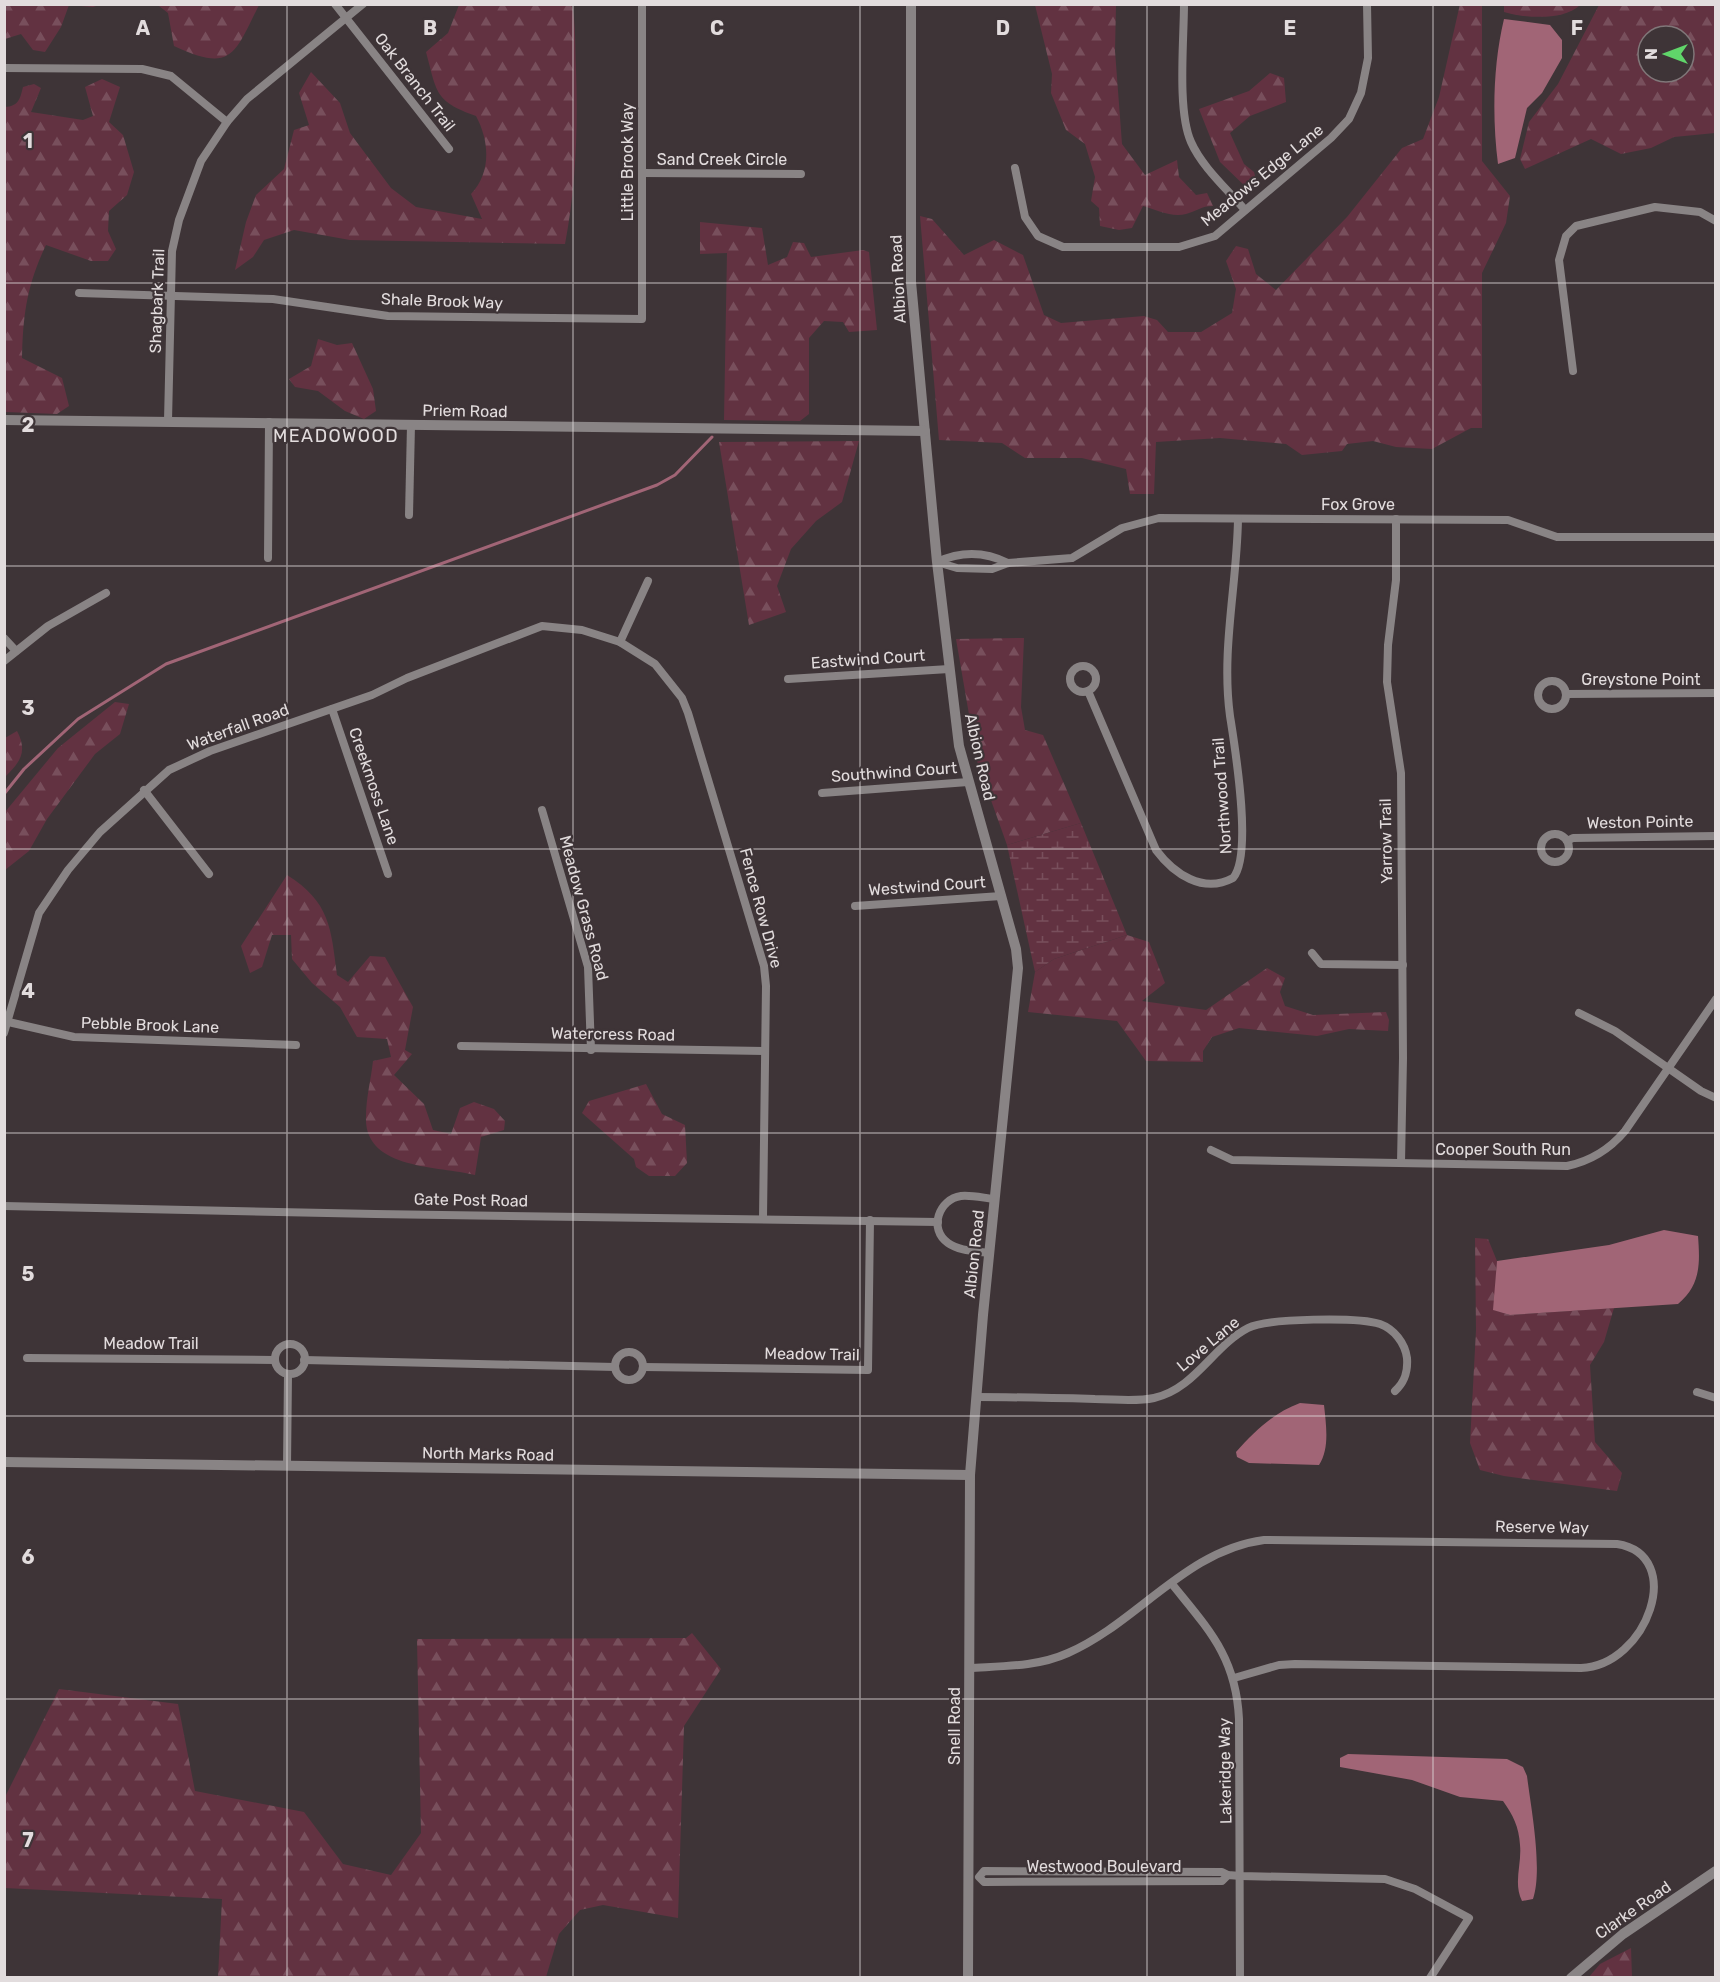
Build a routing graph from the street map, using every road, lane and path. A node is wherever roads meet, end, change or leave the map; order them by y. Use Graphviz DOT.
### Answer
graph roads {
  1 [pos="335,4"];
  2 [pos="363,4"];
  3 [pos="642,4"];
  4 [pos="911,4"];
  5 [pos="1184,4"];
  6 [pos="1367,4"];
  7 [pos="346,18"];
  8 [pos="4,68"];
  9 [pos="227,122"];
  10 [pos="449,149"];
  11 [pos="1015,168"];
  12 [pos="642,173"];
  13 [pos="801,174"];
  14 [pos="1245,210"];
  15 [pos="1716,221"];
  16 [pos="80,293"];
  17 [pos="171,296"];
  18 [pos="642,319"];
  19 [pos="1573,371"];
  20 [pos="4,420"];
  21 [pos="168,422"];
  22 [pos="269,422"];
  23 [pos="411,425"];
  24 [pos="925,431"];
  25 [pos="409,516"];
  26 [pos="1238,519"];
  27 [pos="1396,519"];
  28 [pos="1716,537"];
  29 [pos="268,558"];
  30 [pos="937,562"];
  31 [pos="1008,563"];
  32 [pos="648,581"];
  33 [pos="106,593"];
  34 [pos="4,638"];
  35 [pos="620,642"];
  36 [pos="16,651"];
  37 [pos="4,662"];
  38 [pos="949,669"];
  39 [pos="788,679"];
  40 [pos="1088,691"];
  41 [pos="1716,693"];
  42 [pos="1566,694"];
  43 [pos="332,709"];
  44 [pos="968,782"];
  45 [pos="144,790"];
  46 [pos="822,793"];
  47 [pos="542,810"];
  48 [pos="1716,836"];
  49 [pos="1566,841"];
  50 [pos="209,874"];
  51 [pos="388,874"];
  52 [pos="1001,896"];
  53 [pos="855,906"];
  54 [pos="1312,953"];
  55 [pos="1403,965"];
  56 [pos="1716,999"];
  57 [pos="1579,1013"];
  58 [pos="6,1021"];
  59 [pos="4,1033"];
  60 [pos="296,1045"];
  61 [pos="461,1046"];
  62 [pos="591,1050"];
  63 [pos="765,1051"];
  64 [pos="1669,1069"];
  65 [pos="1716,1098"];
  66 [pos="1211,1150"];
  67 [pos="1401,1163"];
  68 [pos="995,1199"];
  69 [pos="4,1206"];
  70 [pos="763,1218"];
  71 [pos="870,1220"];
  72 [pos="938,1222"];
  73 [pos="989,1253"];
  74 [pos="27,1358"];
  75 [pos="275,1360"];
  76 [pos="304,1360"];
  77 [pos="615,1367"];
  78 [pos="643,1367"];
  79 [pos="288,1374"];
  80 [pos="1395,1391"];
  81 [pos="1697,1392"];
  82 [pos="976,1397"];
  83 [pos="1716,1398"];
  84 [pos="4,1462"];
  85 [pos="287,1466"];
  86 [pos="970,1475"];
  87 [pos="1172,1584"];
  88 [pos="969,1668"];
  89 [pos="1234,1678"];
  90 [pos="1716,1871"];
  91 [pos="1241,1876"];
  92 [pos="974,1877"];
  93 [pos="968,1977"];
  94 [pos="1240,1977"];
  95 [pos="1430,1977"];
  96 [pos="1571,1977"];
  1 -- 7 [label="street, Oak Branch Trail"];
  2 -- 7 [label="street, Shagbark Trail"];
  3 -- 12 [label="street, Little Brook Way"];
  4 -- 24 [label="street, Albion Road"];
  5 -- 14 [label="street"];
  6 -- 14 [label="street, Meadows Edge Lane"];
  7 -- 9 [label="street, Shagbark Trail"];
  7 -- 10 [label="street, Oak Branch Trail"];
  8 -- 9 [label="street"];
  9 -- 17 [label="street, Shagbark Trail"];
  11 -- 14 [label="street, Meadows Edge Lane"];
  12 -- 13 [label="street, Sand Creek Circle"];
  12 -- 18 [label="street, Little Brook Way"];
  15 -- 19 [label="street"];
  16 -- 17 [label="street, Shale Brook Way"];
  17 -- 18 [label="street, Shale Brook Way"];
  17 -- 21 [label="street, Shagbark Trail"];
  20 -- 21 [label="street, Priem Road"];
  21 -- 22 [label="street, Priem Road"];
  22 -- 23 [label="street, Priem Road"];
  22 -- 29 [label="street"];
  23 -- 24 [label="street, Priem Road"];
  23 -- 25 [label="street"];
  24 -- 30 [label="street, Albion Road"];
  26 -- 27 [label="street, Fox Grove"];
  26 -- 31 [label="street, Fox Grove"];
  26 -- 40 [label="street, Northwood Trail"];
  27 -- 28 [label="street, Fox Grove"];
  27 -- 55 [label="street, Yarrow Trail"];
  30 -- 31 [label="street, Fox Grove"];
  30 -- 31 [label="street, Fox Grove"];
  30 -- 38 [label="street, Albion Road"];
  32 -- 35 [label="street"];
  33 -- 36 [label="street"];
  34 -- 36 [label="street"];
  35 -- 43 [label="street, Waterfall Road"];
  35 -- 63 [label="street, Fence Row Drive"];
  36 -- 37 [label="street"];
  38 -- 39 [label="street, Eastwind Court"];
  38 -- 44 [label="street, Albion Road"];
  41 -- 42 [label="street, Greystone Point"];
  43 -- 45 [label="street, Waterfall Road"];
  43 -- 51 [label="street, Creekmoss Lane"];
  44 -- 46 [label="street, Southwind Court"];
  44 -- 52 [label="street, Albion Road"];
  45 -- 50 [label="street"];
  45 -- 58 [label="street, Waterfall Road"];
  47 -- 62 [label="street, Meadow Grass Road"];
  48 -- 49 [label="street, Weston Pointe"];
  52 -- 53 [label="street, Westwind Court"];
  52 -- 68 [label="street, Albion Road"];
  54 -- 55 [label="street"];
  55 -- 67 [label="street, Yarrow Trail"];
  56 -- 64 [label="street, Cooper South Run"];
  57 -- 64 [label="street"];
  58 -- 59 [label="street, Waterfall Road"];
  58 -- 60 [label="street, Pebble Brook Lane"];
  61 -- 62 [label="street, Watercress Road"];
  62 -- 63 [label="street, Watercress Road"];
  63 -- 70 [label="street, Fence Row Drive"];
  64 -- 65 [label="street"];
  64 -- 67 [label="street, Cooper South Run"];
  66 -- 67 [label="street, Cooper South Run"];
  68 -- 72 [label="street"];
  68 -- 73 [label="street, Albion Road"];
  69 -- 70 [label="street, Gate Post Road"];
  70 -- 71 [label="street, Gate Post Road"];
  71 -- 72 [label="street, Gate Post Road"];
  71 -- 78 [label="street, Meadow Trail"];
  72 -- 73 [label="street"];
  73 -- 82 [label="street, Albion Road"];
  74 -- 75 [label="street, Meadow Trail"];
  75 -- 76 [label="street"];
  75 -- 79 [label="street"];
  76 -- 77 [label="street, Meadow Trail"];
  76 -- 79 [label="street"];
  77 -- 78 [label="street, Meadow Trail"];
  77 -- 78 [label="street, Meadow Trail"];
  79 -- 85 [label="street"];
  80 -- 82 [label="street, Love Lane"];
  81 -- 83 [label="street"];
  82 -- 86 [label="street, Albion Road"];
  84 -- 85 [label="street, North Marks Road"];
  85 -- 86 [label="street, North Marks Road"];
  86 -- 88 [label="street, Snell Road"];
  87 -- 88 [label="street, Reserve Way"];
  87 -- 89 [label="street, Lakeridge Way"];
  87 -- 89 [label="street, Reserve Way"];
  88 -- 92 [label="street, Snell Road"];
  89 -- 91 [label="street, Lakeridge Way"];
  90 -- 96 [label="street, Clarke Road"];
  91 -- 92 [label="street, Westwood Boulevard"];
  91 -- 94 [label="street, Lakeridge Way"];
  91 -- 95 [label="street, Westwood Boulevard"];
  92 -- 93 [label="street, Snell Road"];
}
